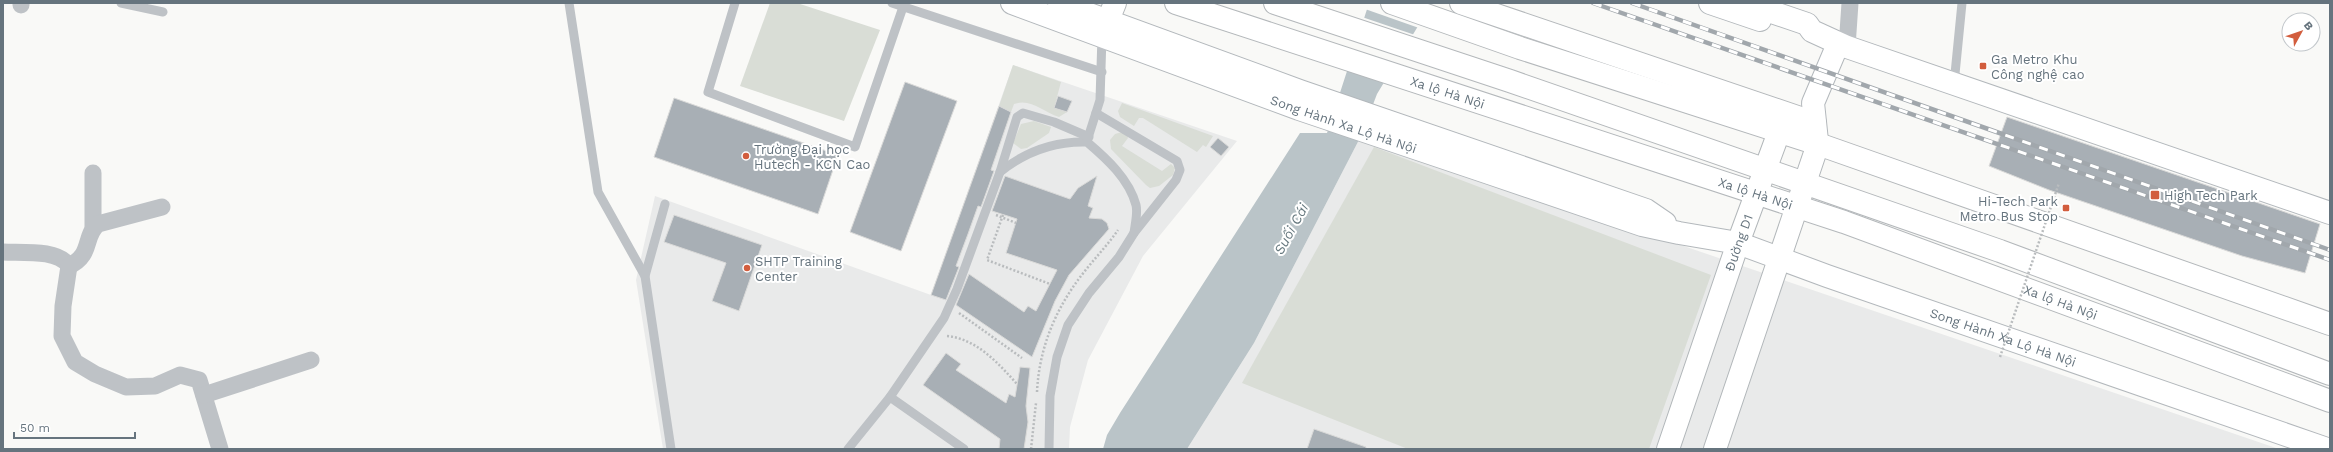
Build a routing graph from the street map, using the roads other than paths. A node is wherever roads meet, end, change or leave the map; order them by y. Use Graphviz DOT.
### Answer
graph roads {
  1 [pos="120,3"];
  2 [pos="569,3"];
  3 [pos="735,3"];
  4 [pos="892,3"];
  5 [pos="1012,3"];
  6 [pos="1059,3"];
  7 [pos="1176,3"];
  8 [pos="1275,3"];
  9 [pos="1392,3"];
  10 [pos="1461,3"];
  11 [pos="1710,3"];
  12 [pos="1745,3"];
  13 [pos="1850,3"];
  14 [pos="1962,3"];
  15 [pos="903,7"];
  16 [pos="163,12"];
  17 [pos="1109,19"];
  18 [pos="1812,31"];
  19 [pos="1842,45"];
  20 [pos="1102,72"];
  21 [pos="1954,84"];
  22 [pos="1096,113"];
  23 [pos="1811,122"];
  24 [pos="1779,132"];
  25 [pos="1088,140"];
  26 [pos="1680,140"];
  27 [pos="1764,171"];
  28 [pos="1000,172"];
  29 [pos="93,173"];
  30 [pos="1715,179"];
  31 [pos="1804,184"];
  32 [pos="1756,194"];
  33 [pos="665,204"];
  34 [pos="162,207"];
  35 [pos="1797,207"];
  36 [pos="2330,213"];
  37 [pos="93,228"];
  38 [pos="1134,233"];
  39 [pos="1738,242"];
  40 [pos="3,252"];
  41 [pos="1780,258"];
  42 [pos="67,262"];
  43 [pos="645,276"];
  44 [pos="2330,324"];
  45 [pos="1708,329"];
  46 [pos="1754,337"];
  47 [pos="311,360"];
  48 [pos="2327,374"];
  49 [pos="2259,376"];
  50 [pos="204,395"];
  51 [pos="890,397"];
  52 [pos="2330,401"];
  53 [pos="220,449"];
  54 [pos="671,449"];
  55 [pos="848,449"];
  56 [pos="964,449"];
  57 [pos="1049,449"];
  58 [pos="1655,449"];
  59 [pos="1668,449"];
  60 [pos="1715,449"];
  61 [pos="1725,449"];
  62 [pos="2327,449"];
  1 -- 16 [label="lane"];
  2 -- 43 [label="lane"];
  3 -- 15 [label="lane"];
  4 -- 15 [label="lane"];
  5 -- 17 [label="main road, Song Hành Xa Lộ Hà Nội"];
  6 -- 17 [label="main road, Song Hành Xa Lộ Hà Nội"];
  7 -- 30 [label="main road, Xa lộ Hà Nội"];
  8 -- 26 [label="main road, Xa lộ Hà Nội"];
  9 -- 24 [label="main road"];
  10 -- 23 [label="main road"];
  11 -- 18 [label="main road"];
  12 -- 18 [label="main road"];
  13 -- 19 [label="street"];
  14 -- 21 [label="lane"];
  15 -- 20 [label="lane"];
  17 -- 20 [label="lane"];
  17 -- 39 [label="main road, Song Hành Xa Lộ Hà Nội"];
  18 -- 19 [label="main road"];
  19 -- 21 [label="main road"];
  19 -- 23 [label="main road, Đường D1"];
  20 -- 22 [label="lane"];
  21 -- 36 [label="main road"];
  22 -- 25 [label="lane"];
  22 -- 38 [label="lane"];
  23 -- 24 [label="main road, Đường D1"];
  23 -- 24 [label="main road"];
  23 -- 31 [label="main road, Đường D1"];
  23 -- 44 [label="main road"];
  24 -- 27 [label="main road, Đường D1"];
  25 -- 28 [label="lane"];
  25 -- 28 [label="lane"];
  25 -- 38 [label="lane"];
  26 -- 27 [label="main road, Xa lộ Hà Nội"];
  26 -- 30 [label="main road"];
  27 -- 31 [label="main road, Xa lộ Hà Nội"];
  27 -- 32 [label="main road, Đường D1"];
  28 -- 51 [label="lane"];
  29 -- 37 [label="street"];
  30 -- 32 [label="main road, Xa lộ Hà Nội"];
  31 -- 35 [label="main road, Đường D1"];
  31 -- 48 [label="main road, Xa lộ Hà Nội"];
  32 -- 35 [label="main road, Xa lộ Hà Nội"];
  32 -- 39 [label="main road, Đường D1"];
  33 -- 43 [label="lane"];
  34 -- 37 [label="street"];
  35 -- 41 [label="main road, Đường D1"];
  35 -- 49 [label="main road, Xa lộ Hà Nội"];
  37 -- 42 [label="street"];
  38 -- 57 [label="lane"];
  39 -- 41 [label="main road, Song Hành Xa Lộ Hà Nội"];
  39 -- 45 [label="main road, Đường D1"];
  40 -- 42 [label="street"];
  41 -- 46 [label="main road, Đường D1"];
  41 -- 62 [label="main road, Song Hành Xa Lộ Hà Nội"];
  42 -- 50 [label="street"];
  43 -- 54 [label="lane"];
  45 -- 58 [label="main road"];
  45 -- 59 [label="main road, Đường D1"];
  46 -- 60 [label="main road, Đường D1"];
  46 -- 61 [label="main road, Đường D1"];
  47 -- 50 [label="street"];
  48 -- 49 [label="main road"];
  49 -- 52 [label="main road, Xa lộ Hà Nội"];
  50 -- 53 [label="street"];
  51 -- 55 [label="lane"];
  51 -- 56 [label="lane"];
}
